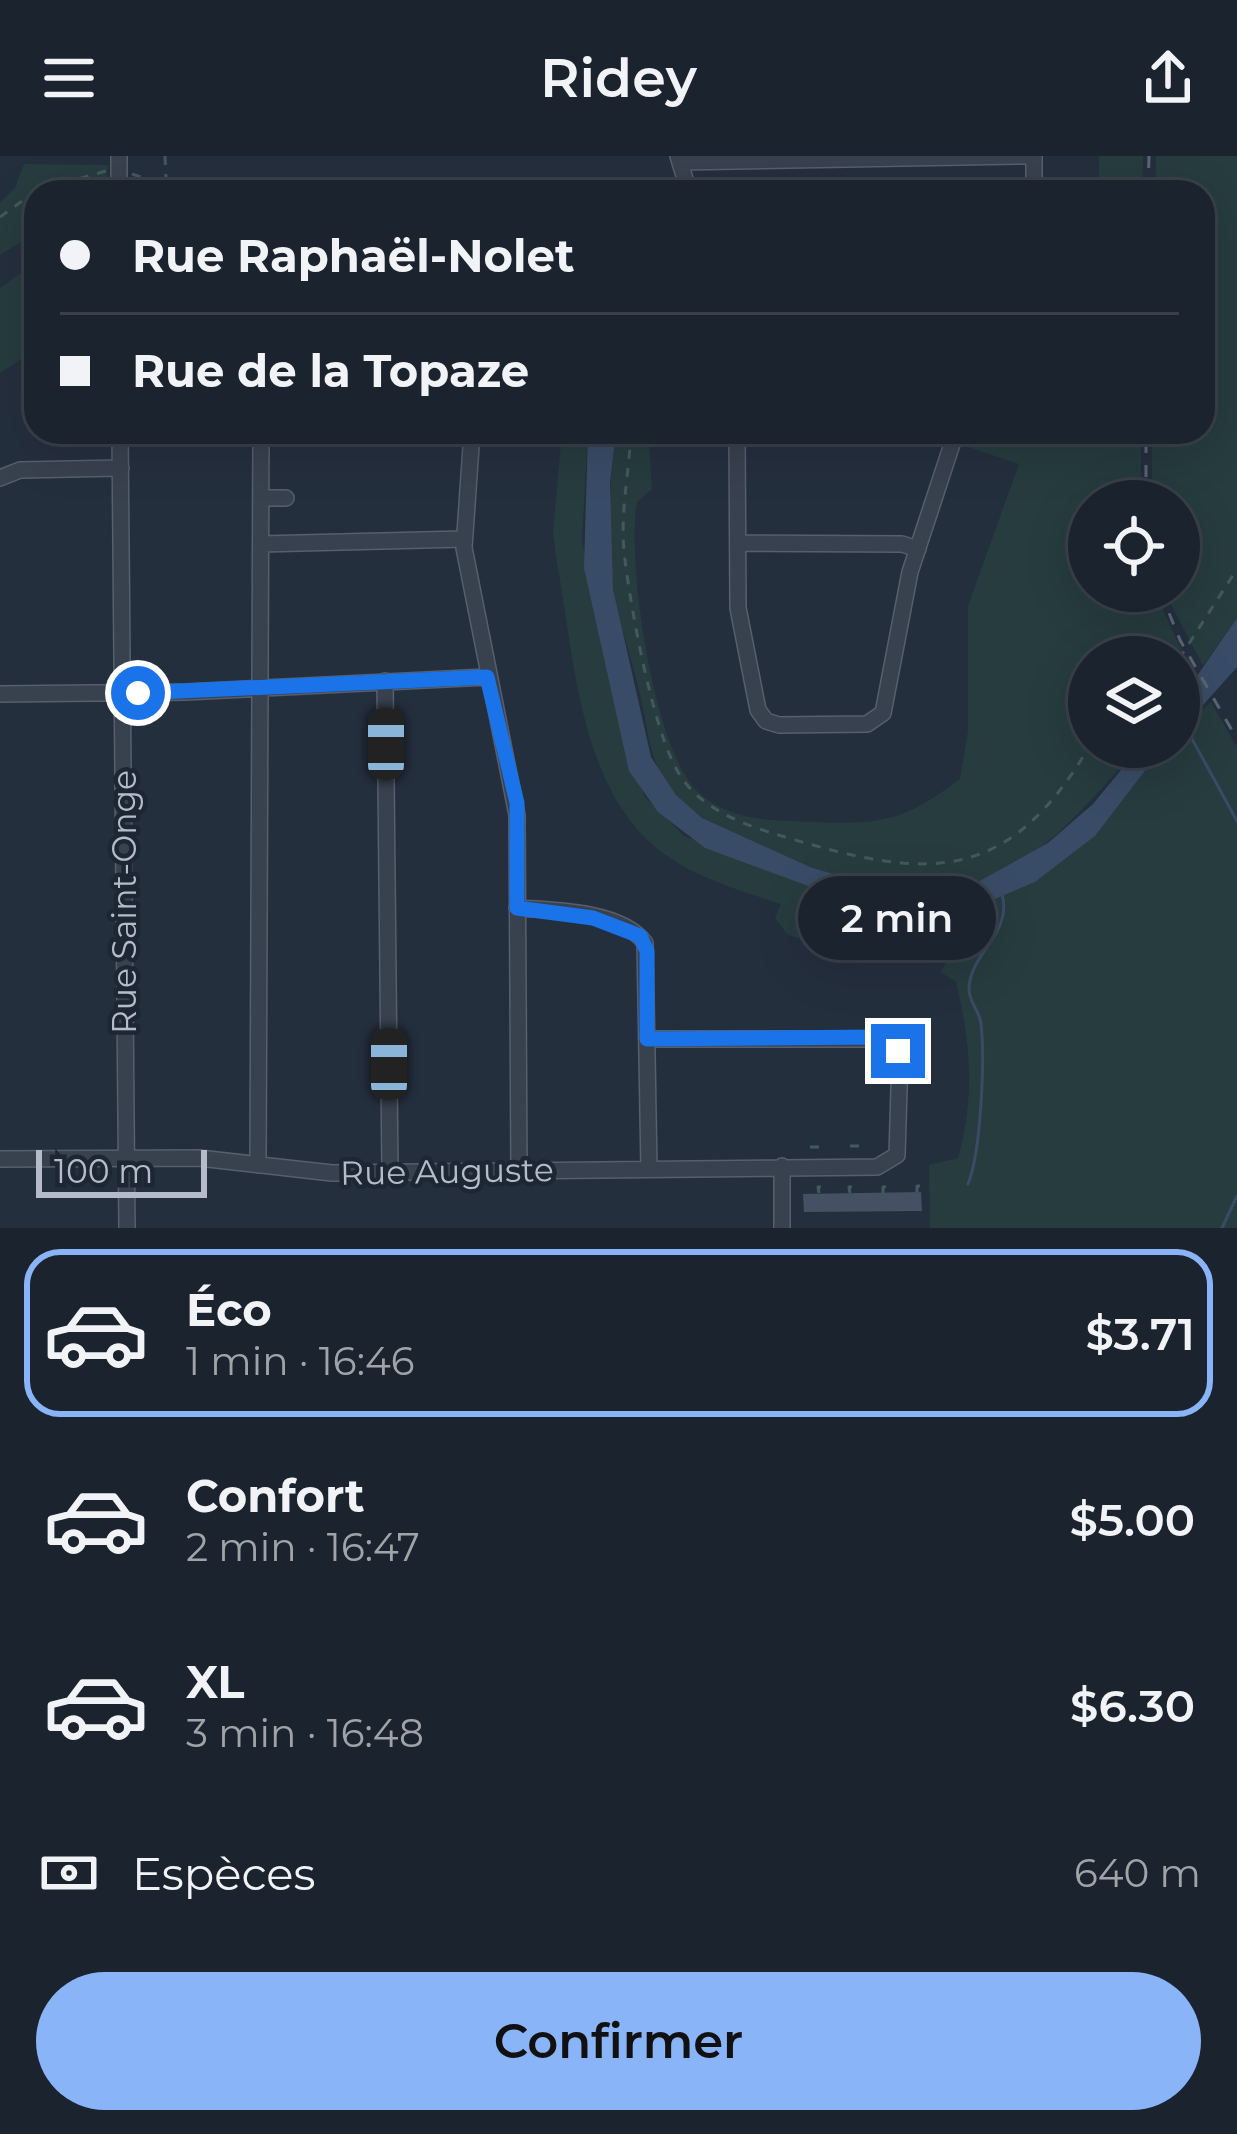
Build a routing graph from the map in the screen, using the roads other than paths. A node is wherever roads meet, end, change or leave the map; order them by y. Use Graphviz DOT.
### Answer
graph roads {
  1 [pos="905,156"];
  2 [pos="1021,156"];
  3 [pos="1034,156"];
  4 [pos="679,159"];
  5 [pos="120,444"];
  6 [pos="261,444"];
  7 [pos="471,444"];
  8 [pos="737,444"];
  9 [pos="952,444"];
  10 [pos="121,469"];
  11 [pos="0,478"];
  12 [pos="261,498"];
  13 [pos="286,498"];
  14 [pos="463,539"];
  15 [pos="737,543"];
  16 [pos="261,544"];
  17 [pos="918,549"];
  18 [pos="487,677"];
  19 [pos="385,681"];
  20 [pos="260,687"];
  21 [pos="122,693"];
  22 [pos="0,694"];
  23 [pos="517,908"];
  24 [pos="647,1039"];
  25 [pos="126,1159"];
  26 [pos="0,1160"];
  27 [pos="258,1165"];
  28 [pos="782,1166"];
  29 [pos="649,1168"];
  30 [pos="519,1170"];
  31 [pos="390,1172"];
  32 [pos="127,1228"];
  33 [pos="782,1228"];
  1 -- 2 [label="street"];
  1 -- 4 [label="street"];
  2 -- 3 [label="street"];
  5 -- 10 [label="street, Rue Saint-Onge"];
  6 -- 12 [label="street"];
  7 -- 14 [label="street"];
  8 -- 15 [label="street"];
  9 -- 17 [label="street"];
  10 -- 11 [label="street"];
  10 -- 21 [label="street, Rue Saint-Onge"];
  12 -- 13 [label="street"];
  12 -- 16 [label="street"];
  14 -- 16 [label="street"];
  14 -- 18 [label="street"];
  15 -- 17 [label="street"];
  15 -- 17 [label="street"];
  16 -- 20 [label="street"];
  18 -- 19 [label="street"];
  18 -- 23 [label="street"];
  19 -- 20 [label="street"];
  19 -- 31 [label="street"];
  20 -- 21 [label="street"];
  20 -- 27 [label="street"];
  21 -- 22 [label="street"];
  21 -- 25 [label="street, Rue Saint-Onge"];
  23 -- 24 [label="street"];
  23 -- 30 [label="street"];
  24 -- 28 [label="street, Rue Auguste"];
  24 -- 29 [label="street"];
  25 -- 26 [label="street, Rue Auguste"];
  25 -- 27 [label="street, Rue Auguste"];
  25 -- 32 [label="street, Rue Saint-Onge"];
  27 -- 31 [label="street, Rue Auguste"];
  28 -- 29 [label="street, Rue Auguste"];
  28 -- 33 [label="street"];
  29 -- 30 [label="street, Rue Auguste"];
  30 -- 31 [label="street, Rue Auguste"];
}
